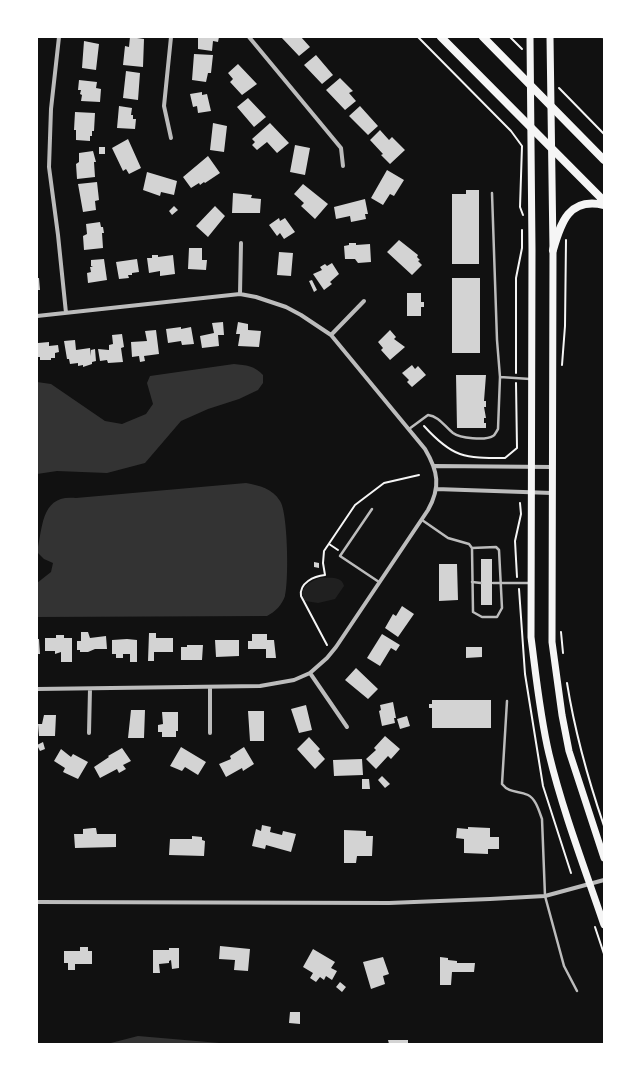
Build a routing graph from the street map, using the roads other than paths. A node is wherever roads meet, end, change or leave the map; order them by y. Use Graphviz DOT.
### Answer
graph roads {
  1 [pos="58,37"];
  2 [pos="171,37"];
  3 [pos="249,37"];
  4 [pos="441,37"];
  5 [pos="483,37"];
  6 [pos="530,37"];
  7 [pos="550,37"];
  8 [pos="531,87"];
  9 [pos="550,106"];
  10 [pos="531,129"];
  11 [pos="171,138"];
  12 [pos="550,147"];
  13 [pos="604,160"];
  14 [pos="343,166"];
  15 [pos="492,193"];
  16 [pos="604,201"];
  17 [pos="604,205"];
  18 [pos="241,243"];
  19 [pos="553,250"];
  20 [pos="240,294"];
  21 [pos="364,301"];
  22 [pos="66,313"];
  23 [pos="37,316"];
  24 [pos="331,335"];
  25 [pos="500,377"];
  26 [pos="532,379"];
  27 [pos="409,429"];
  28 [pos="435,466"];
  29 [pos="532,467"];
  30 [pos="552,467"];
  31 [pos="436,489"];
  32 [pos="532,492"];
  33 [pos="552,493"];
  34 [pos="372,509"];
  35 [pos="422,520"];
  36 [pos="472,548"];
  37 [pos="380,582"];
  38 [pos="472,582"];
  39 [pos="481,582"];
  40 [pos="501,582"];
  41 [pos="493,583"];
  42 [pos="530,583"];
  43 [pos="310,673"];
  44 [pos="210,688"];
  45 [pos="37,689"];
  46 [pos="90,689"];
  47 [pos="507,700"];
  48 [pos="347,727"];
  49 [pos="89,733"];
  50 [pos="210,733"];
  51 [pos="604,858"];
  52 [pos="604,880"];
  53 [pos="590,884"];
  54 [pos="545,896"];
  55 [pos="37,902"];
  56 [pos="604,925"];
  57 [pos="577,991"];
  1 -- 22 [label="street"];
  2 -- 11 [label="street"];
  3 -- 14 [label="street"];
  4 -- 10 [label="main road"];
  5 -- 8 [label="main road"];
  6 -- 8 [label="main road"];
  7 -- 9 [label="main road"];
  8 -- 9 [label="main road"];
  8 -- 10 [label="main road"];
  9 -- 12 [label="main road"];
  9 -- 13 [label="main road"];
  10 -- 12 [label="main road"];
  10 -- 26 [label="main road"];
  12 -- 16 [label="main road"];
  12 -- 19 [label="main road"];
  15 -- 25 [label="lane"];
  17 -- 19 [label="main road"];
  18 -- 20 [label="street"];
  19 -- 30 [label="main road"];
  20 -- 22 [label="street"];
  20 -- 24 [label="street"];
  21 -- 24 [label="street"];
  22 -- 23 [label="street"];
  24 -- 27 [label="street"];
  25 -- 26 [label="lane"];
  25 -- 27 [label="lane"];
  26 -- 29 [label="main road"];
  27 -- 28 [label="street"];
  28 -- 29 [label="street"];
  28 -- 31 [label="street"];
  29 -- 30 [label="street"];
  29 -- 32 [label="main road"];
  30 -- 33 [label="main road"];
  31 -- 32 [label="street"];
  31 -- 35 [label="street"];
  32 -- 33 [label="street"];
  32 -- 42 [label="main road"];
  33 -- 51 [label="main road"];
  34 -- 37 [label="lane"];
  35 -- 36 [label="lane"];
  35 -- 37 [label="street"];
  36 -- 38 [label="lane"];
  36 -- 40 [label="lane"];
  37 -- 43 [label="street"];
  38 -- 39 [label="lane"];
  38 -- 40 [label="lane"];
  40 -- 41 [label="lane"];
  40 -- 42 [label="lane"];
  42 -- 53 [label="main road"];
  43 -- 44 [label="street"];
  43 -- 48 [label="street"];
  44 -- 46 [label="street"];
  44 -- 50 [label="street"];
  45 -- 46 [label="street"];
  46 -- 49 [label="street"];
  47 -- 54 [label="lane"];
  52 -- 53 [label="street"];
  53 -- 54 [label="street"];
  53 -- 56 [label="main road"];
  54 -- 55 [label="street"];
  54 -- 57 [label="lane"];
}
